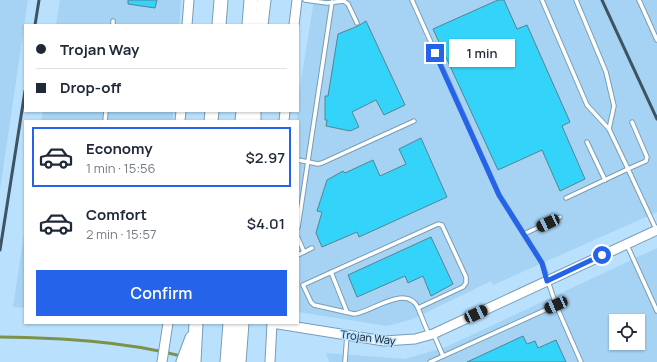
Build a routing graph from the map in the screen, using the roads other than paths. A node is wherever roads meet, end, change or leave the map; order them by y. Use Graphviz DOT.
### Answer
graph roads {
  1 [pos="189,0"];
  2 [pos="221,0"];
  3 [pos="251,0"];
  4 [pos="264,0"];
  5 [pos="297,0"];
  6 [pos="305,0"];
  7 [pos="412,0"];
  8 [pos="542,0"];
  9 [pos="576,0"];
  10 [pos="639,0"];
  11 [pos="332,2"];
  12 [pos="357,23"];
  13 [pos="187,24"];
  14 [pos="219,24"];
  15 [pos="249,24"];
  16 [pos="262,24"];
  17 [pos="294,24"];
  18 [pos="657,40"];
  19 [pos="414,121"];
  20 [pos="632,122"];
  21 [pos="610,128"];
  22 [pos="587,142"];
  23 [pos="299,160"];
  24 [pos="308,162"];
  25 [pos="628,169"];
  26 [pos="605,180"];
  27 [pos="566,198"];
  28 [pos="560,217"];
  29 [pos="299,220"];
  30 [pos="657,230"];
  31 [pos="524,234"];
  32 [pos="299,240"];
  33 [pos="626,244"];
  34 [pos="312,248"];
  35 [pos="304,252"];
  36 [pos="299,254"];
  37 [pos="331,272"];
  38 [pos="547,281"];
  39 [pos="556,305"];
  40 [pos="418,308"];
  41 [pos="657,311"];
  42 [pos="347,312"];
  43 [pos="230,324"];
  44 [pos="242,324"];
  45 [pos="272,324"];
  46 [pos="279,324"];
  47 [pos="167,325"];
  48 [pos="196,325"];
  49 [pos="347,334"];
  50 [pos="431,335"];
  51 [pos="443,356"];
  52 [pos="162,362"];
  53 [pos="183,362"];
  54 [pos="194,362"];
  55 [pos="228,362"];
  56 [pos="239,362"];
  57 [pos="270,362"];
  58 [pos="345,362"];
  59 [pos="430,362"];
  60 [pos="581,362"];
  1 -- 13 [label="street"];
  2 -- 14 [label="highway"];
  3 -- 15 [label="highway"];
  4 -- 16 [label="highway"];
  5 -- 17 [label="street"];
  6 -- 11 [label="lane"];
  7 -- 31 [label="lane"];
  8 -- 21 [label="lane"];
  9 -- 21 [label="lane"];
  10 -- 18 [label="lane"];
  11 -- 12 [label="lane"];
  11 -- 24 [label="lane"];
  19 -- 24 [label="lane"];
  20 -- 25 [label="lane"];
  21 -- 25 [label="lane"];
  22 -- 26 [label="lane"];
  23 -- 24 [label="lane"];
  24 -- 29 [label="lane"];
  25 -- 26 [label="lane"];
  25 -- 30 [label="lane"];
  26 -- 27 [label="lane"];
  28 -- 31 [label="lane"];
  30 -- 33 [label="street, Trojan Way"];
  31 -- 38 [label="lane"];
  32 -- 35 [label="lane"];
  33 -- 38 [label="street, Trojan Way"];
  33 -- 41 [label="lane"];
  34 -- 35 [label="lane"];
  35 -- 36 [label="lane"];
  37 -- 40 [label="lane"];
  37 -- 42 [label="lane"];
  37 -- 42 [label="lane"];
  38 -- 39 [label="lane"];
  38 -- 50 [label="street, Trojan Way"];
  39 -- 51 [label="lane"];
  39 -- 60 [label="lane"];
  40 -- 42 [label="lane"];
  40 -- 50 [label="lane"];
  43 -- 55 [label="highway"];
  44 -- 56 [label="highway"];
  45 -- 57 [label="street"];
  46 -- 49 [label="street, Trojan Way"];
  47 -- 52 [label="street"];
  48 -- 53 [label="highway"];
  48 -- 54 [label="highway"];
  49 -- 50 [label="street, Trojan Way"];
  49 -- 58 [label="lane"];
  50 -- 51 [label="lane"];
  51 -- 59 [label="lane"];
}
